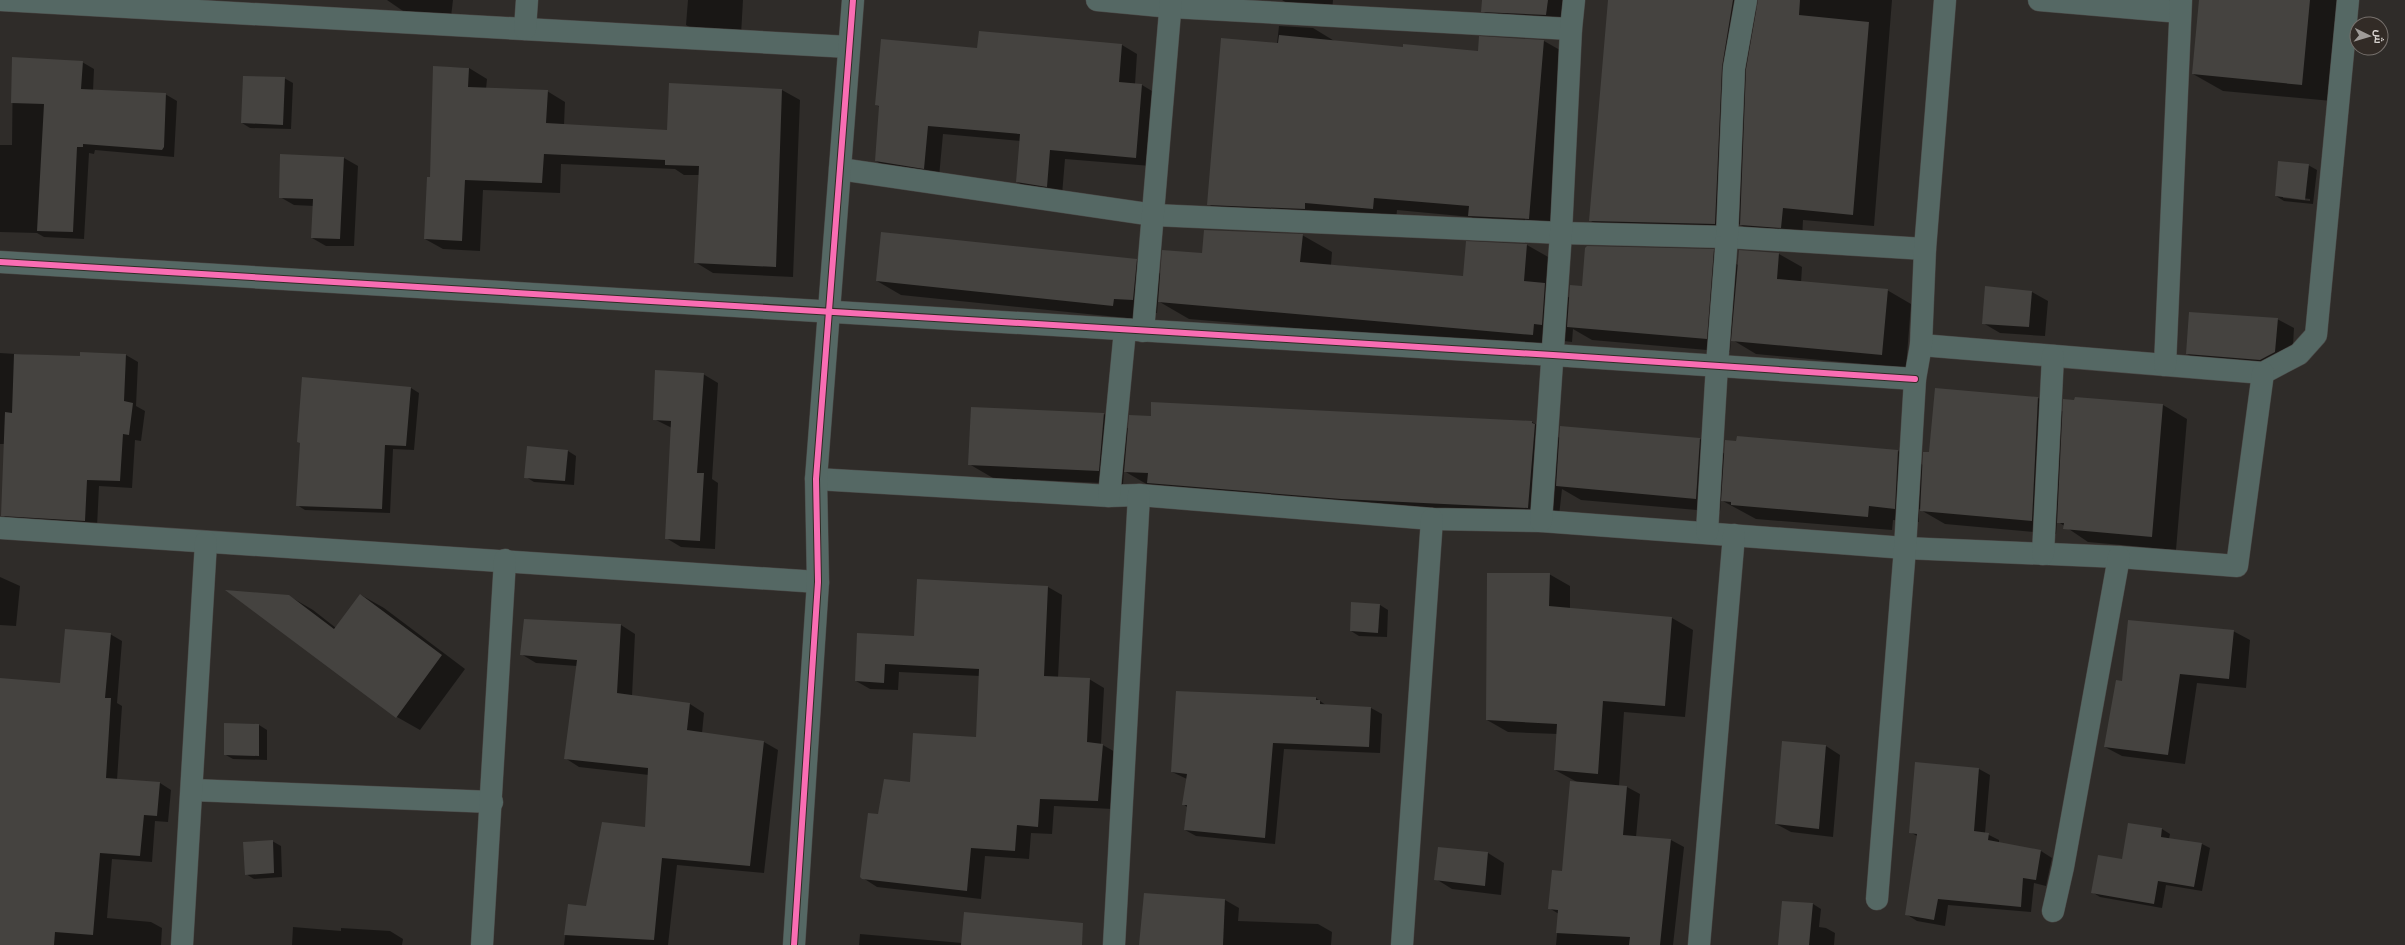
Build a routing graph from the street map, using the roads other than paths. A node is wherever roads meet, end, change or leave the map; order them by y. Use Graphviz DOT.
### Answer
graph roads {
  1 [pos="0,0"];
  2 [pos="527,0"];
  3 [pos="853,0"];
  4 [pos="1097,0"];
  5 [pos="1574,0"];
  6 [pos="1746,0"];
  7 [pos="1945,0"];
  8 [pos="2039,0"];
  9 [pos="2348,0"];
  10 [pos="1171,4"];
  11 [pos="2180,6"];
  12 [pos="242,7"];
  13 [pos="525,29"];
  14 [pos="1571,29"];
  15 [pos="849,47"];
  16 [pos="840,169"];
  17 [pos="1154,215"];
  18 [pos="1561,233"];
  19 [pos="1727,237"];
  20 [pos="1925,249"];
  21 [pos="0,262"];
  22 [pos="828,311"];
  23 [pos="1134,331"];
  24 [pos="1922,345"];
  25 [pos="1553,355"];
  26 [pos="2053,356"];
  27 [pos="1717,365"];
  28 [pos="2165,365"];
  29 [pos="2263,373"];
  30 [pos="1915,379"];
  31 [pos="816,479"];
  32 [pos="1139,495"];
  33 [pos="1109,496"];
  34 [pos="1432,519"];
  35 [pos="1541,521"];
  36 [pos="0,528"];
  37 [pos="1707,532"];
  38 [pos="1734,535"];
  39 [pos="206,542"];
  40 [pos="1905,548"];
  41 [pos="2043,554"];
  42 [pos="2118,557"];
  43 [pos="505,560"];
  44 [pos="818,582"];
  45 [pos="192,790"];
  46 [pos="492,802"];
  47 [pos="1877,899"];
  48 [pos="2053,911"];
  49 [pos="182,945"];
  50 [pos="482,945"];
  51 [pos="794,945"];
  52 [pos="1114,945"];
  53 [pos="1402,945"];
  54 [pos="1699,945"];
  1 -- 12 [label="street"];
  2 -- 13 [label="street"];
  3 -- 15 [label="street"];
  4 -- 10 [label="street"];
  5 -- 14 [label="street"];
  6 -- 19 [label="street"];
  7 -- 20 [label="street"];
  8 -- 11 [label="street"];
  9 -- 29 [label="street"];
  10 -- 14 [label="street"];
  10 -- 17 [label="street"];
  11 -- 28 [label="street"];
  12 -- 13 [label="street"];
  13 -- 15 [label="street"];
  14 -- 18 [label="street"];
  15 -- 16 [label="street"];
  16 -- 17 [label="street"];
  16 -- 22 [label="street"];
  17 -- 18 [label="street"];
  17 -- 23 [label="street"];
  18 -- 19 [label="street"];
  18 -- 25 [label="street"];
  19 -- 20 [label="street"];
  19 -- 27 [label="street"];
  20 -- 24 [label="street"];
  21 -- 22 [label="street"];
  22 -- 23 [label="street"];
  22 -- 31 [label="street"];
  23 -- 25 [label="street"];
  23 -- 33 [label="street"];
  24 -- 26 [label="street"];
  24 -- 30 [label="street"];
  25 -- 27 [label="street"];
  25 -- 35 [label="street"];
  26 -- 28 [label="street"];
  26 -- 41 [label="street"];
  27 -- 30 [label="street"];
  27 -- 37 [label="street"];
  28 -- 29 [label="street"];
  29 -- 42 [label="street"];
  30 -- 40 [label="street"];
  31 -- 33 [label="street"];
  31 -- 44 [label="street"];
  32 -- 33 [label="street"];
  32 -- 34 [label="street"];
  32 -- 52 [label="street"];
  34 -- 35 [label="street"];
  34 -- 53 [label="street"];
  35 -- 37 [label="street"];
  36 -- 39 [label="street"];
  37 -- 38 [label="street"];
  38 -- 40 [label="street"];
  38 -- 54 [label="street"];
  39 -- 43 [label="street"];
  39 -- 45 [label="street"];
  40 -- 41 [label="street"];
  40 -- 47 [label="street"];
  41 -- 42 [label="street"];
  42 -- 48 [label="street"];
  43 -- 44 [label="street"];
  43 -- 46 [label="street"];
  44 -- 51 [label="street"];
  45 -- 46 [label="street"];
  45 -- 49 [label="street"];
  46 -- 50 [label="street"];
}
